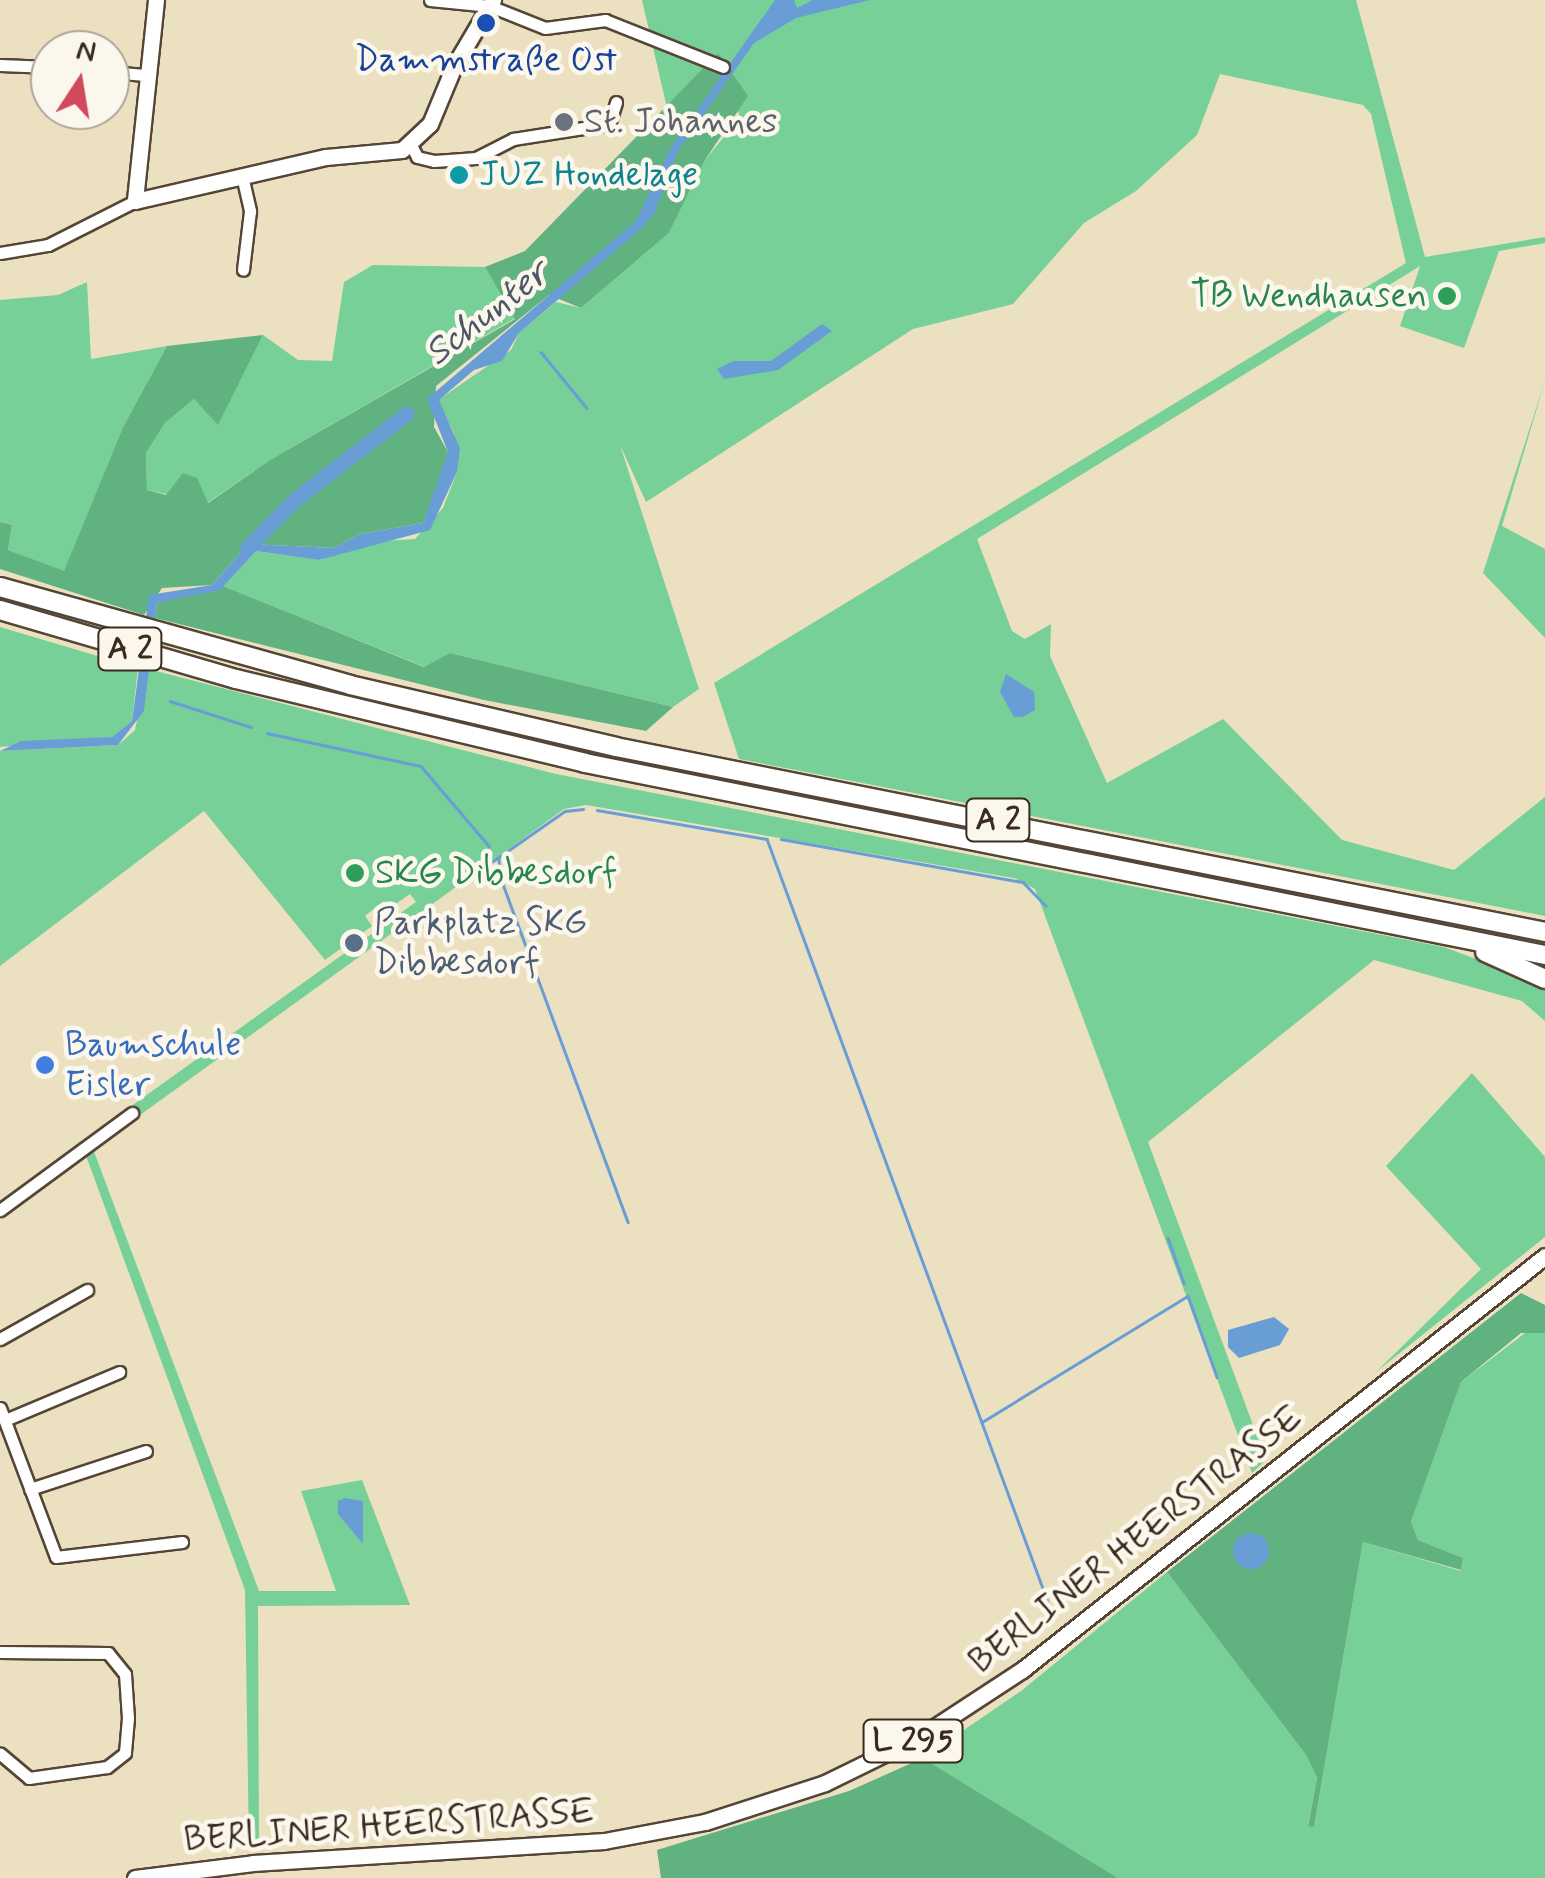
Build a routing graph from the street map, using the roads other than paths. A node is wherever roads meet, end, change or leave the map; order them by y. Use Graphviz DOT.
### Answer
graph roads {
  1 [pos="156,0"];
  2 [pos="430,0"];
  3 [pos="491,3"];
  4 [pos="0,65"];
  5 [pos="30,66"];
  6 [pos="724,67"];
  7 [pos="130,74"];
  8 [pos="146,75"];
  9 [pos="616,102"];
  10 [pos="411,145"];
  11 [pos="242,180"];
  12 [pos="135,201"];
  13 [pos="0,253"];
  14 [pos="243,270"];
  15 [pos="0,587"];
  16 [pos="0,610"];
  17 [pos="1430,929"];
  18 [pos="1544,931"];
  19 [pos="1545,955"];
  20 [pos="1545,979"];
  21 [pos="132,1113"];
  22 [pos="0,1210"];
  23 [pos="1545,1256"];
  24 [pos="87,1290"];
  25 [pos="0,1338"];
  26 [pos="120,1372"];
  27 [pos="2,1414"];
  28 [pos="146,1451"];
  29 [pos="30,1489"];
  30 [pos="182,1542"];
  31 [pos="0,1652"];
  32 [pos="0,1754"];
  33 [pos="134,1878"];
  1 -- 8 [label="main road"];
  2 -- 3 [label="street"];
  3 -- 6 [label="street"];
  3 -- 10 [label="main road"];
  4 -- 5 [label="street"];
  7 -- 8 [label="street"];
  8 -- 12 [label="main road"];
  9 -- 10 [label="street"];
  10 -- 11 [label="main road"];
  11 -- 12 [label="main road"];
  11 -- 14 [label="street"];
  12 -- 13 [label="street"];
  15 -- 18 [label="highway, A 2"];
  16 -- 17 [label="highway, A 2"];
  17 -- 19 [label="highway, A 2"];
  17 -- 20 [label="highway"];
  21 -- 22 [label="street"];
  23 -- 33 [label="main road, BERLINER HEERSTRASSE / L 295"];
  24 -- 25 [label="street"];
  26 -- 27 [label="street"];
  27 -- 29 [label="street"];
  28 -- 29 [label="street"];
  29 -- 30 [label="street"];
  31 -- 32 [label="street"];
}
